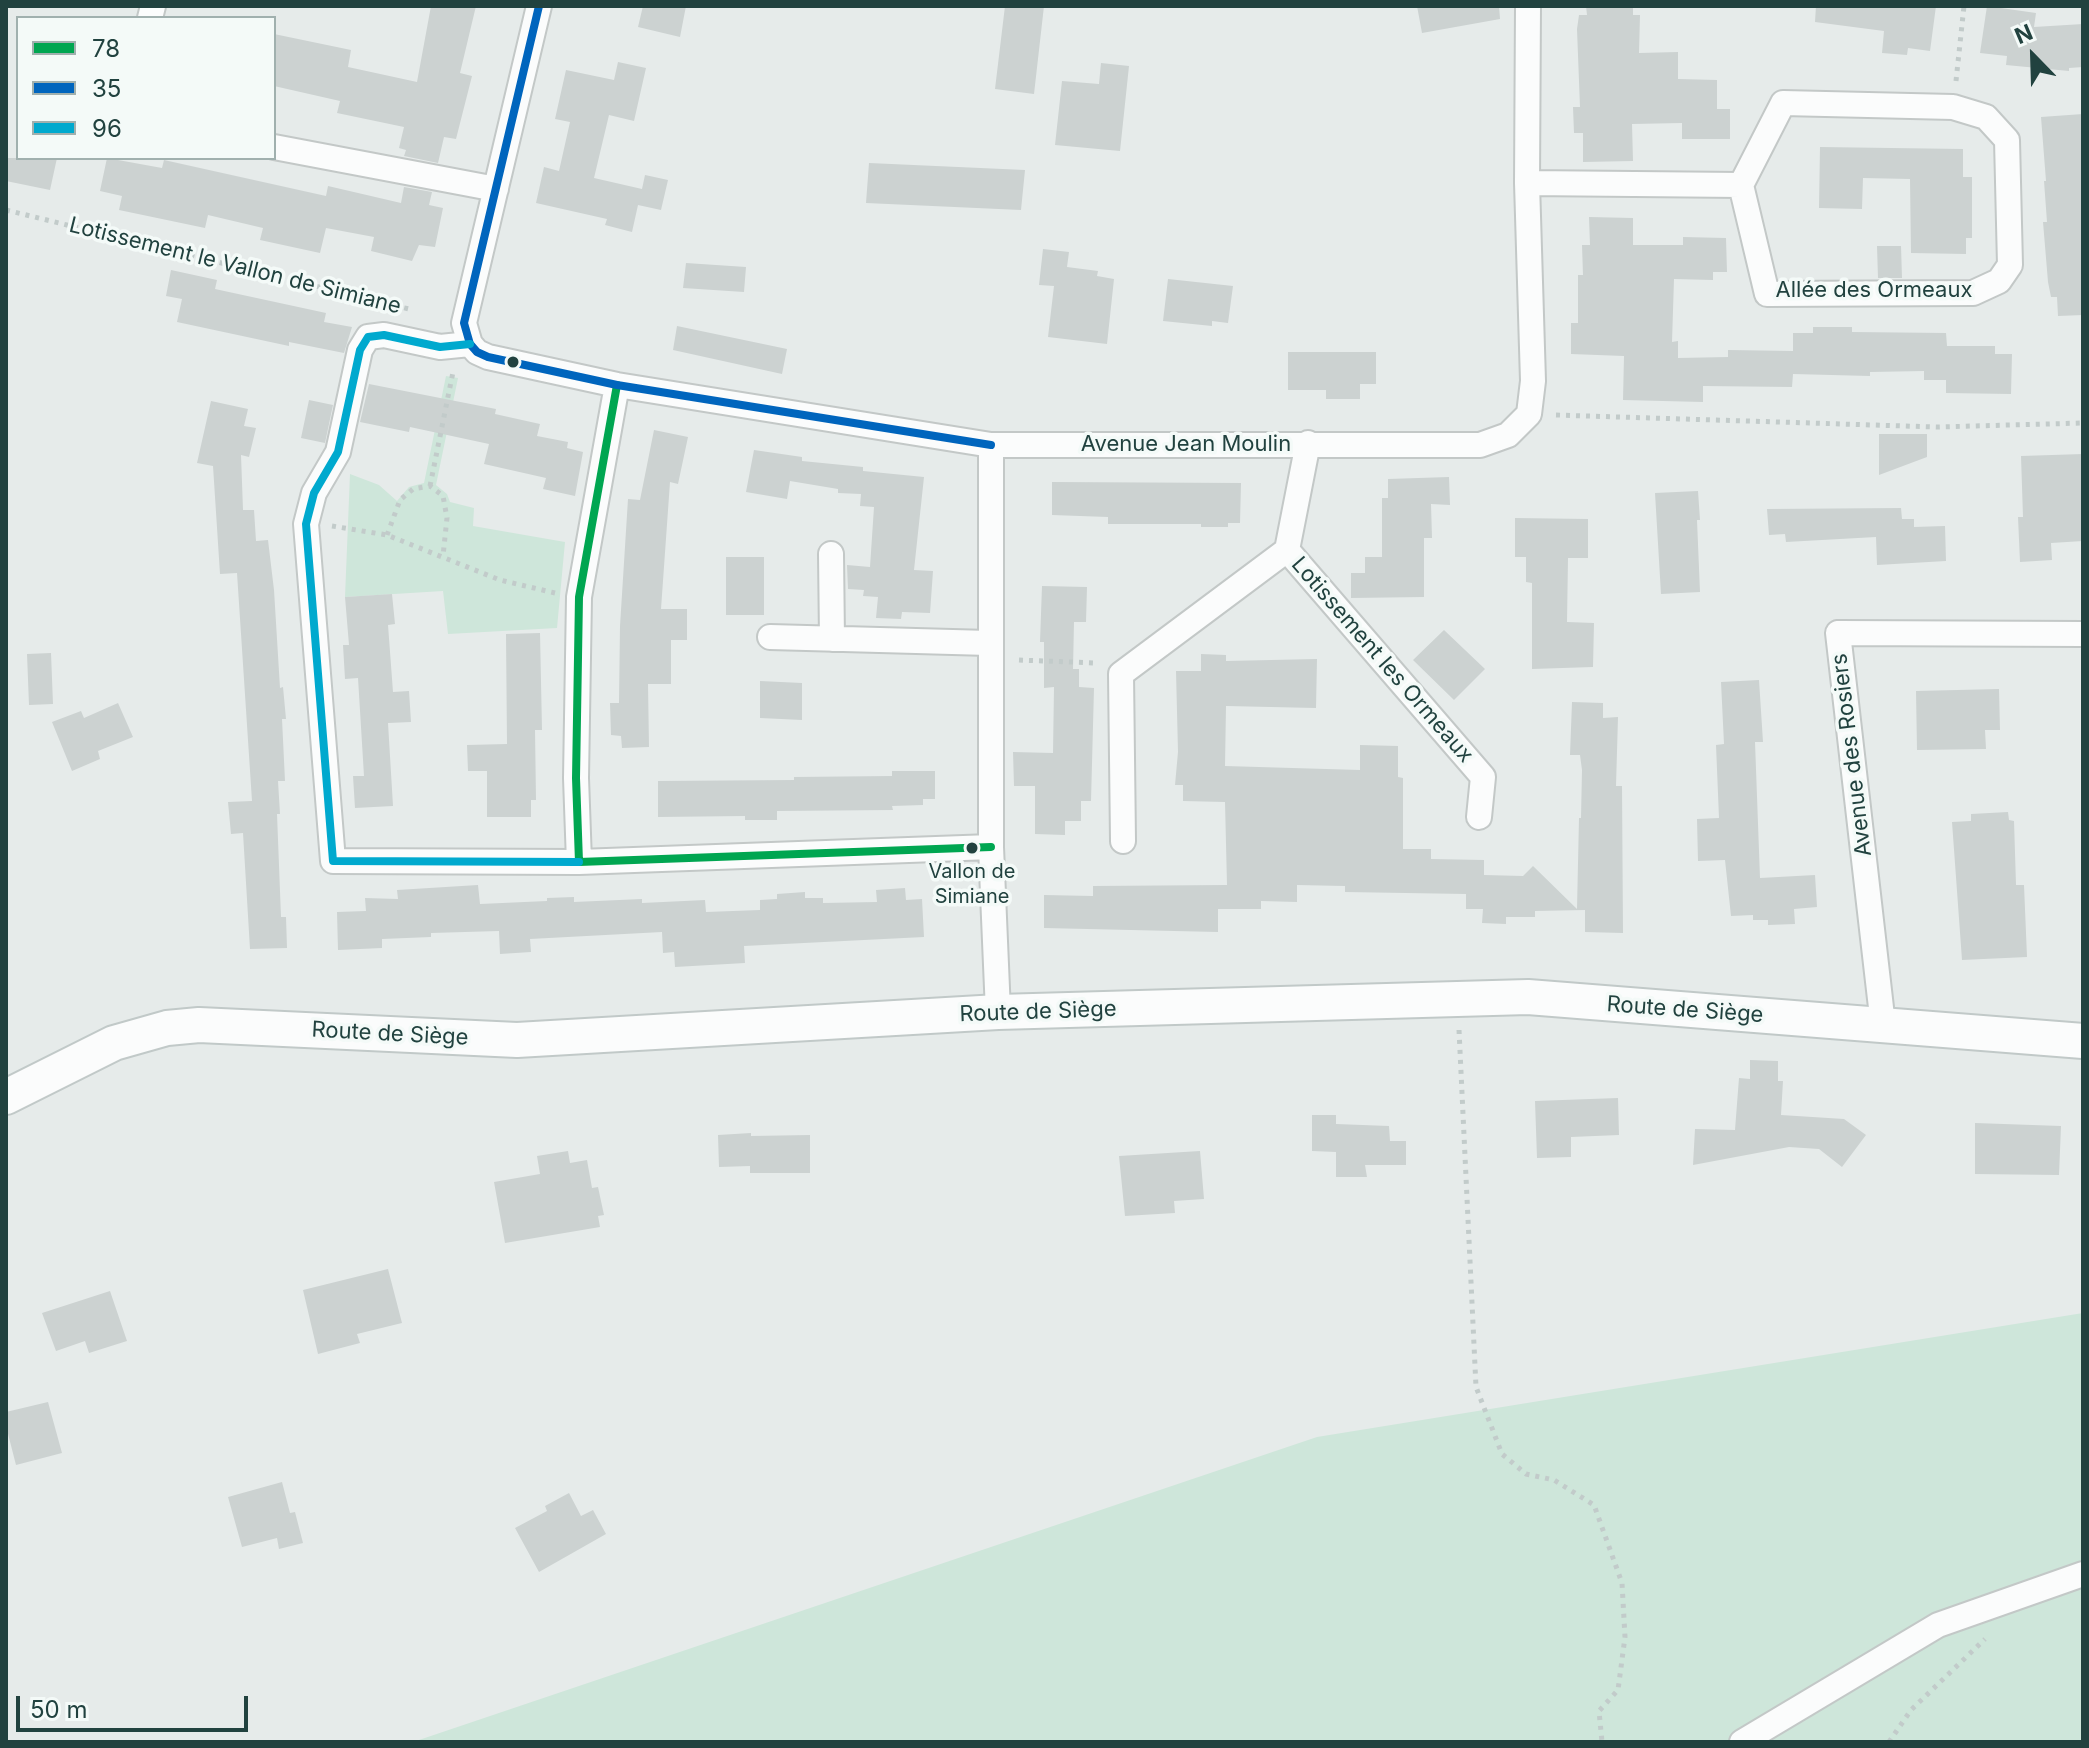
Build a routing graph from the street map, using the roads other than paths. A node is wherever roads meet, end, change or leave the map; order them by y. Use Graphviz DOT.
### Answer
graph roads {
  1 [pos="539,6"];
  2 [pos="1528,6"];
  3 [pos="276,147"];
  4 [pos="1527,183"];
  5 [pos="1741,185"];
  6 [pos="496,189"];
  7 [pos="467,334"];
  8 [pos="617,385"];
  9 [pos="1308,443"];
  10 [pos="991,445"];
  11 [pos="1287,550"];
  12 [pos="831,554"];
  13 [pos="2083,634"];
  14 [pos="770,637"];
  15 [pos="832,639"];
  16 [pos="990,650"];
  17 [pos="1479,817"];
  18 [pos="1123,841"];
  19 [pos="991,847"];
  20 [pos="579,862"];
  21 [pos="998,1012"];
  22 [pos="1883,1025"];
  23 [pos="2083,1041"];
  24 [pos="6,1097"];
  25 [pos="2083,1574"];
  26 [pos="1742,1742"];
  1 -- 6 [label="street"];
  2 -- 4 [label="street"];
  3 -- 6 [label="street"];
  4 -- 5 [label="street"];
  4 -- 9 [label="street, Avenue Jean Moulin"];
  5 -- 5 [label="street, Allée des Ormeaux"];
  6 -- 7 [label="street"];
  7 -- 8 [label="street, Avenue Jean Moulin"];
  7 -- 20 [label="street, Lotissement le Vallon de Simiane"];
  8 -- 10 [label="street, Avenue Jean Moulin"];
  8 -- 20 [label="street"];
  9 -- 10 [label="street, Avenue Jean Moulin"];
  9 -- 11 [label="street, Lotissement les Ormeaux"];
  10 -- 16 [label="street"];
  11 -- 17 [label="street, Lotissement les Ormeaux"];
  11 -- 18 [label="street, Lotissement les Ormeaux"];
  12 -- 15 [label="street"];
  13 -- 22 [label="street, Avenue des Rosiers"];
  14 -- 15 [label="street"];
  15 -- 16 [label="street"];
  16 -- 19 [label="street"];
  19 -- 20 [label="street, Lotissement le Vallon de Simiane"];
  19 -- 21 [label="street"];
  21 -- 22 [label="street, Route de Siège"];
  21 -- 24 [label="street, Route de Siège"];
  22 -- 23 [label="street, Route de Siège"];
  25 -- 26 [label="street"];
}
